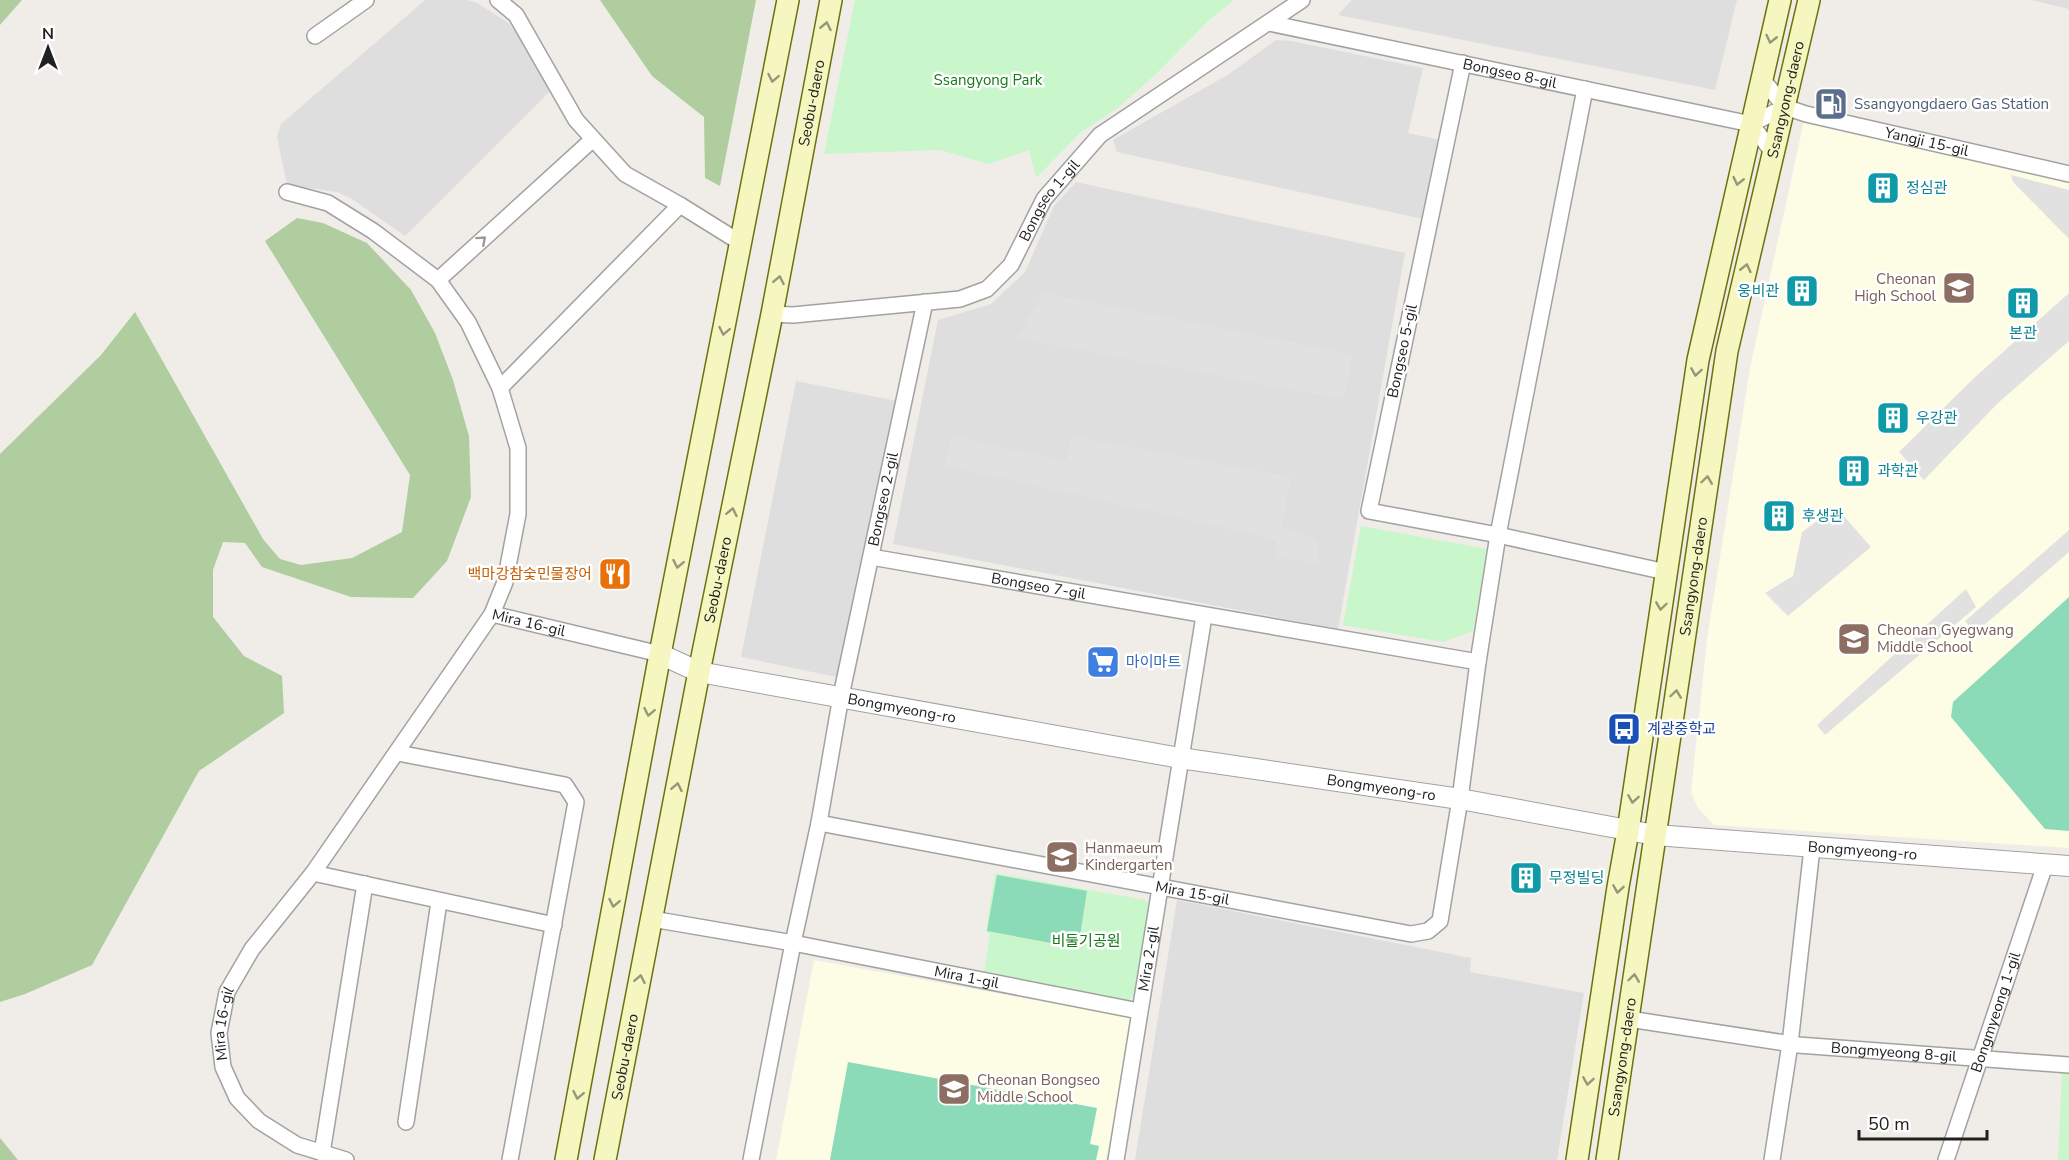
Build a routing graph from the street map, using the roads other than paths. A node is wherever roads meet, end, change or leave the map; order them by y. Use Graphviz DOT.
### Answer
graph roads {
  1 [pos="366,0"];
  2 [pos="498,0"];
  3 [pos="788,0"];
  4 [pos="831,0"];
  5 [pos="1302,0"];
  6 [pos="1780,0"];
  7 [pos="1809,0"];
  8 [pos="1269,23"];
  9 [pos="315,36"];
  10 [pos="1463,63"];
  11 [pos="1762,79"];
  12 [pos="1585,89"];
  13 [pos="1785,107"];
  14 [pos="1751,124"];
  15 [pos="592,140"];
  16 [pos="1774,154"];
  17 [pos="2069,174"];
  18 [pos="287,192"];
  19 [pos="680,205"];
  20 [pos="741,243"];
  21 [pos="438,280"];
  22 [pos="925,302"];
  23 [pos="772,314"];
  24 [pos="500,388"];
  25 [pos="1498,535"];
  26 [pos="871,557"];
  27 [pos="1666,572"];
  28 [pos="492,614"];
  29 [pos="1204,616"];
  30 [pos="660,654"];
  31 [pos="1478,662"];
  32 [pos="699,672"];
  33 [pos="841,696"];
  34 [pos="398,753"];
  35 [pos="1180,758"];
  36 [pos="1460,800"];
  37 [pos="819,824"];
  38 [pos="1628,831"];
  39 [pos="1655,835"];
  40 [pos="1812,848"];
  41 [pos="2045,865"];
  42 [pos="2069,867"];
  43 [pos="313,873"];
  44 [pos="365,884"];
  45 [pos="1159,887"];
  46 [pos="439,902"];
  47 [pos="652,919"];
  48 [pos="554,925"];
  49 [pos="793,943"];
  50 [pos="1139,1011"];
  51 [pos="1629,1019"];
  52 [pos="1790,1044"];
  53 [pos="1980,1058"];
  54 [pos="2069,1065"];
  55 [pos="406,1122"];
  56 [pos="322,1153"];
  57 [pos="346,1160"];
  58 [pos="510,1160"];
  59 [pos="566,1160"];
  60 [pos="605,1160"];
  61 [pos="751,1160"];
  62 [pos="1116,1160"];
  63 [pos="1577,1160"];
  64 [pos="1607,1160"];
  65 [pos="1772,1160"];
  66 [pos="1946,1160"];
  1 -- 9 [label="street"];
  2 -- 15 [label="street"];
  3 -- 20 [label="main road, one-way"];
  23 -- 4 [label="main road, Seobu-daero, one-way"];
  5 -- 8 [label="street, Bongseo 1-gil"];
  6 -- 11 [label="main road, Ssangyong-daero, one-way"];
  7 -- 13 [label="main road, Ssangyong-daero"];
  8 -- 10 [label="street, Bongseo 8-gil"];
  8 -- 22 [label="street, Bongseo 1-gil"];
  10 -- 12 [label="street, Bongseo 8-gil"];
  10 -- 25 [label="street, Bongseo 5-gil"];
  11 -- 13 [label="street"];
  11 -- 14 [label="main road, Ssangyong-daero"];
  12 -- 14 [label="street, Bongseo 8-gil"];
  12 -- 25 [label="street"];
  13 -- 14 [label="street"];
  13 -- 16 [label="main road, Ssangyong-daero"];
  13 -- 17 [label="street, Yangji 15-gil"];
  14 -- 16 [label="street"];
  14 -- 27 [label="main road, Ssangyong-daero, one-way"];
  15 -- 19 [label="street"];
  21 -- 15 [label="street, one-way"];
  39 -- 16 [label="main road, Ssangyong-daero, one-way"];
  18 -- 21 [label="street"];
  19 -- 20 [label="street"];
  19 -- 24 [label="street"];
  20 -- 30 [label="main road, one-way"];
  21 -- 24 [label="street"];
  22 -- 23 [label="street, Bongseo 1-gil"];
  22 -- 26 [label="street, Bongseo 2-gil"];
  32 -- 23 [label="main road, Seobu-daero, one-way"];
  24 -- 28 [label="street"];
  25 -- 27 [label="street, Bongseo 5-gil"];
  25 -- 31 [label="street"];
  26 -- 29 [label="street, Bongseo 7-gil"];
  26 -- 33 [label="street, Bongseo 2-gil"];
  27 -- 38 [label="main road, Ssangyong-daero, one-way"];
  28 -- 30 [label="street, Mira 16-gil"];
  28 -- 34 [label="street, Mira 16-gil"];
  29 -- 31 [label="street, Bongseo 7-gil"];
  29 -- 35 [label="street"];
  30 -- 32 [label="street, Bongmyeong-ro"];
  30 -- 59 [label="main road, one-way"];
  31 -- 36 [label="street"];
  32 -- 33 [label="street, Bongmyeong-ro"];
  47 -- 32 [label="main road, Seobu-daero, one-way"];
  33 -- 35 [label="street, Bongmyeong-ro"];
  33 -- 37 [label="street"];
  34 -- 43 [label="street, Mira 16-gil"];
  34 -- 48 [label="street"];
  35 -- 36 [label="street, Bongmyeong-ro"];
  35 -- 45 [label="street, Mira 2-gil"];
  36 -- 38 [label="street, Bongmyeong-ro"];
  36 -- 45 [label="street, Mira 15-gil"];
  37 -- 45 [label="street, Mira 15-gil"];
  37 -- 49 [label="street"];
  38 -- 39 [label="street, Bongmyeong-ro"];
  38 -- 63 [label="main road, Ssangyong-daero, one-way"];
  39 -- 40 [label="street, Bongmyeong-ro"];
  51 -- 39 [label="main road, Ssangyong-daero, one-way"];
  40 -- 41 [label="street, Bongmyeong-ro"];
  40 -- 52 [label="street"];
  41 -- 42 [label="street, Bongmyeong-ro"];
  41 -- 53 [label="street, Bongmyeong 1-gil"];
  43 -- 44 [label="street"];
  43 -- 56 [label="street, Mira 16-gil"];
  44 -- 46 [label="street"];
  44 -- 56 [label="street"];
  45 -- 50 [label="street, Mira 2-gil"];
  46 -- 48 [label="street"];
  46 -- 55 [label="street"];
  47 -- 49 [label="street, Mira 1-gil"];
  60 -- 47 [label="main road, Seobu-daero, one-way"];
  48 -- 58 [label="street"];
  49 -- 50 [label="street, Mira 1-gil"];
  49 -- 61 [label="street"];
  50 -- 62 [label="street, Mira 2-gil"];
  51 -- 52 [label="street, Bongmyeong 8-gil"];
  51 -- 64 [label="main road, Ssangyong-daero"];
  52 -- 53 [label="street, Bongmyeong 8-gil"];
  52 -- 65 [label="street"];
  53 -- 54 [label="street, Bongmyeong 8-gil"];
  53 -- 66 [label="street, Bongmyeong 1-gil"];
  56 -- 57 [label="street, Mira 16-gil"];
}
